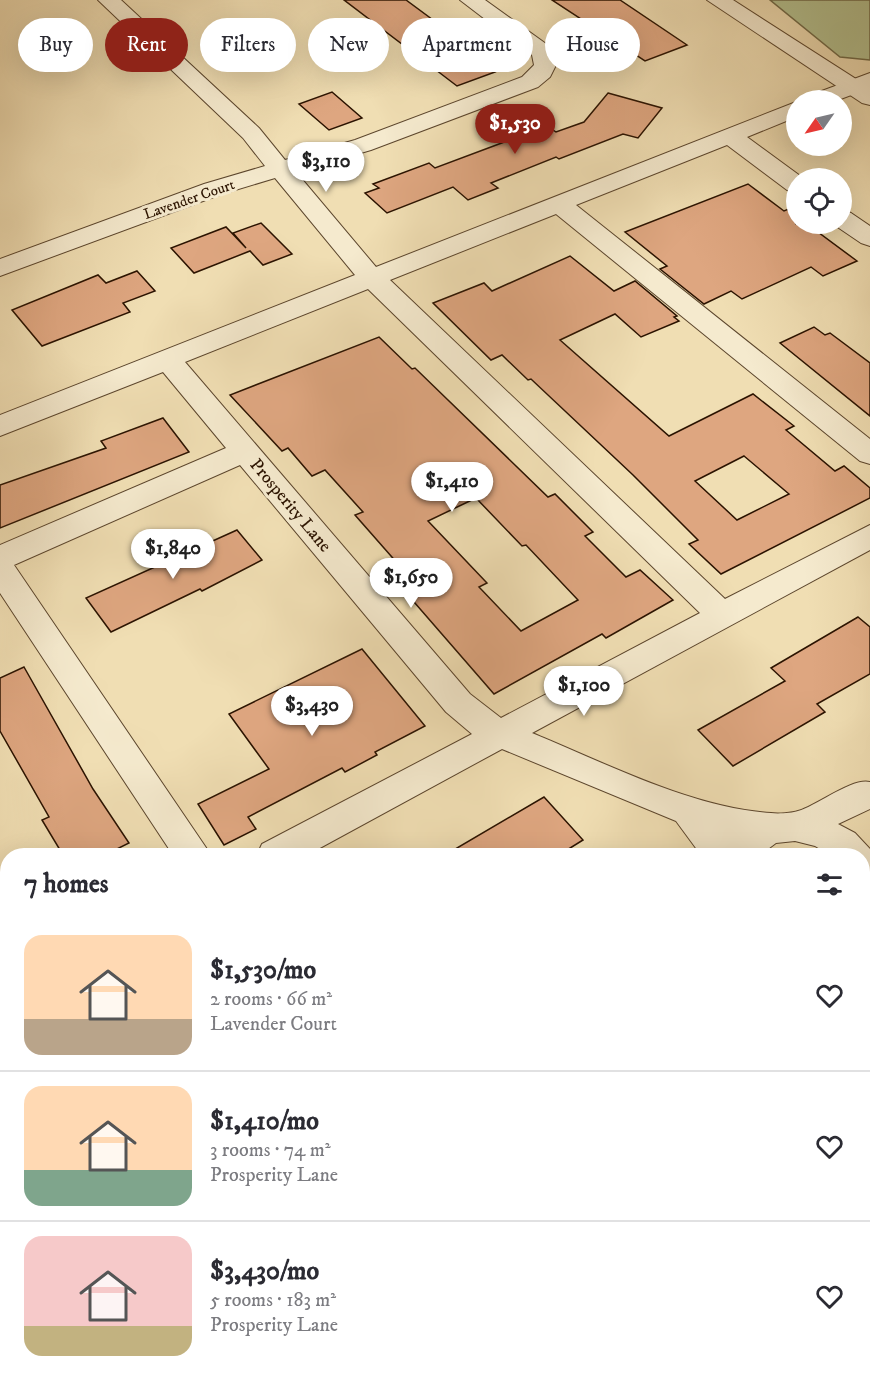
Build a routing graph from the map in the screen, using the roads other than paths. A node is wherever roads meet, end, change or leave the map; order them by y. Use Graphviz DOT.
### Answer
graph roads {
  1 [pos="109,0"];
  2 [pos="471,0"];
  3 [pos="718,0"];
  4 [pos="864,88"];
  5 [pos="786,114"];
  6 [pos="730,136"];
  7 [pos="280,170"];
  8 [pos="786,178"];
  9 [pos="559,204"];
  10 [pos="852,225"];
  11 [pos="869,236"];
  12 [pos="1,267"];
  13 [pos="372,278"];
  14 [pos="168,360"];
  15 [pos="0,426"];
  16 [pos="246,451"];
  17 [pos="870,454"];
  18 [pos="870,536"];
  19 [pos="0,558"];
  20 [pos="0,568"];
  21 [pos="722,615"];
  22 [pos="499,734"];
  23 [pos="868,791"];
  24 [pos="688,811"];
  25 [pos="787,827"];
  26 [pos="188,848"];
  27 [pos="288,848"];
  28 [pos="716,848"];
  29 [pos="745,848"];
  30 [pos="846,848"];
  31 [pos="856,848"];
  1 -- 7 [label="street"];
  2 -- 7 [label="street, Lavender Court"];
  3 -- 4 [label="street"];
  5 -- 6 [label="street"];
  6 -- 8 [label="street"];
  6 -- 9 [label="street"];
  7 -- 12 [label="street, Lavender Court"];
  7 -- 13 [label="street"];
  9 -- 13 [label="street"];
  9 -- 17 [label="street"];
  10 -- 11 [label="street"];
  13 -- 14 [label="street"];
  13 -- 21 [label="street"];
  14 -- 15 [label="street"];
  14 -- 16 [label="street, Prosperity Lane"];
  16 -- 19 [label="street"];
  16 -- 22 [label="street, Prosperity Lane"];
  18 -- 21 [label="street"];
  20 -- 26 [label="street"];
  21 -- 22 [label="street"];
  22 -- 24 [label="street, Prosperity Lane"];
  22 -- 27 [label="street"];
  23 -- 25 [label="street"];
  23 -- 31 [label="street"];
  24 -- 25 [label="street, Prosperity Lane"];
  24 -- 28 [label="street"];
  25 -- 29 [label="street"];
  25 -- 30 [label="street, Prosperity Lane"];
}
